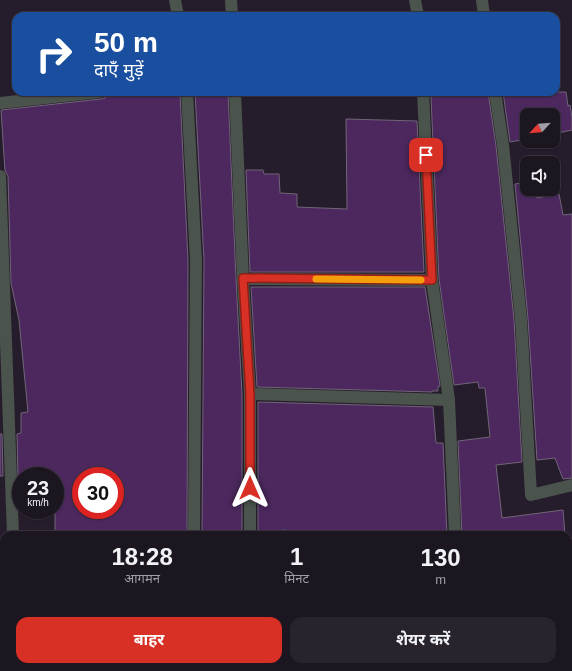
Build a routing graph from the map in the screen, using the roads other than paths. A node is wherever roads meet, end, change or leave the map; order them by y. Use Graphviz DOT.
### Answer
graph roads {
  1 [pos="175,0"];
  2 [pos="231,0"];
  3 [pos="415,0"];
  4 [pos="482,0"];
  5 [pos="177,12"];
  6 [pos="232,12"];
  7 [pos="417,12"];
  8 [pos="484,12"];
  9 [pos="64,96"];
  10 [pos="187,96"];
  11 [pos="235,96"];
  12 [pos="423,96"];
  13 [pos="496,96"];
  14 [pos="0,103"];
  15 [pos="0,176"];
  16 [pos="243,278"];
  17 [pos="432,280"];
  18 [pos="250,394"];
  19 [pos="448,400"];
  20 [pos="572,485"];
  21 [pos="13,531"];
  22 [pos="194,531"];
  23 [pos="250,531"];
  24 [pos="455,531"];
  1 -- 5 [label="street"];
  2 -- 6 [label="street"];
  3 -- 7 [label="street"];
  4 -- 8 [label="street"];
  9 -- 14 [label="street"];
  10 -- 22 [label="street"];
  11 -- 16 [label="street"];
  12 -- 17 [label="street"];
  13 -- 20 [label="street"];
  15 -- 21 [label="street"];
  16 -- 17 [label="street"];
  16 -- 18 [label="street"];
  17 -- 19 [label="street"];
  18 -- 19 [label="street"];
  18 -- 23 [label="street"];
  19 -- 24 [label="street"];
}
